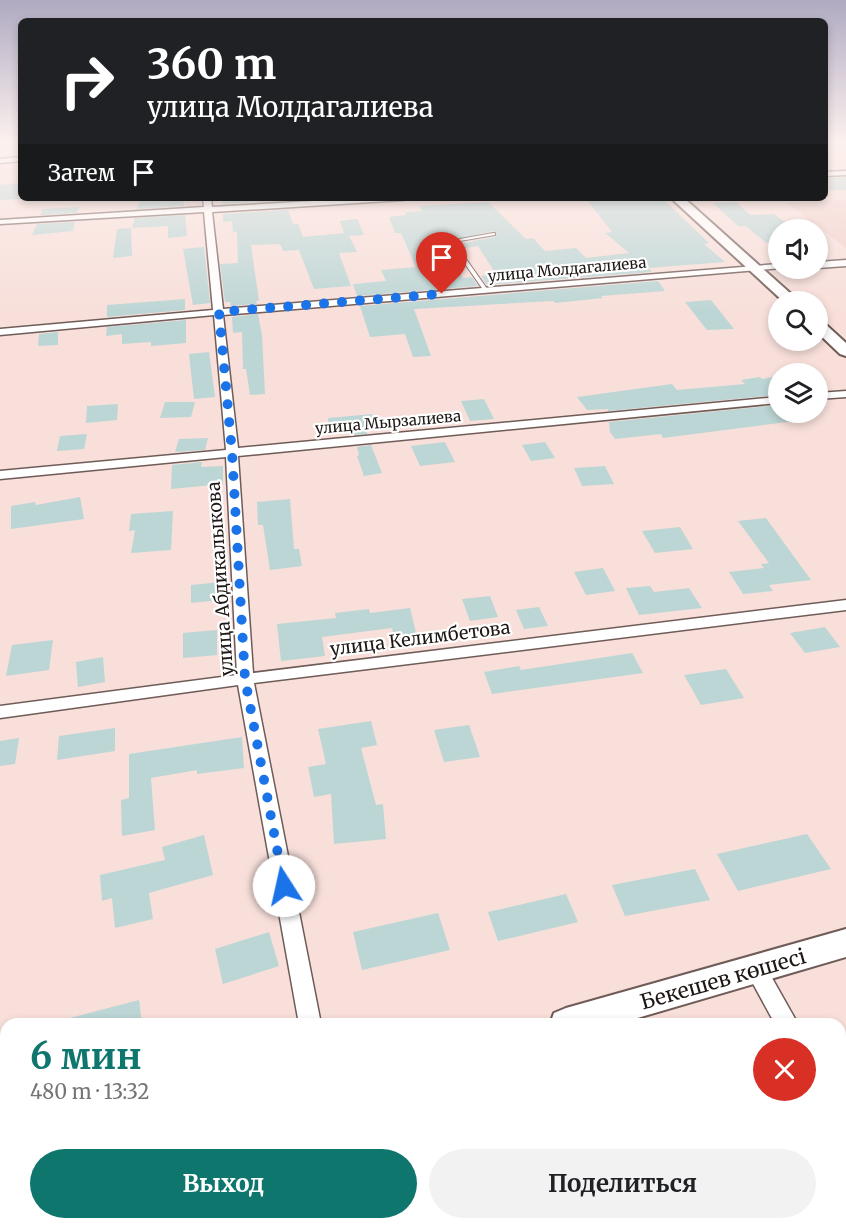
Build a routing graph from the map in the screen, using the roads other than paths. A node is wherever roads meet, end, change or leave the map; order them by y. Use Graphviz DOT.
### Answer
graph roads {
  1 [pos="306,201"];
  2 [pos="680,201"];
  3 [pos="208,204"];
  4 [pos="0,222"];
  5 [pos="493,234"];
  6 [pos="846,263"];
  7 [pos="828,264"];
  8 [pos="768,268"];
  9 [pos="757,269"];
  10 [pos="486,290"];
  11 [pos="781,291"];
  12 [pos="219,312"];
  13 [pos="0,332"];
  14 [pos="828,334"];
  15 [pos="846,351"];
  16 [pos="846,393"];
  17 [pos="828,395"];
  18 [pos="768,401"];
  19 [pos="232,452"];
  20 [pos="0,475"];
  21 [pos="846,605"];
  22 [pos="245,679"];
  23 [pos="0,712"];
  24 [pos="846,943"];
  25 [pos="756,969"];
  26 [pos="309,1018"];
  27 [pos="587,1018"];
  28 [pos="784,1018"];
  1 -- 3 [label="street"];
  2 -- 9 [label="main road"];
  3 -- 4 [label="street"];
  3 -- 12 [label="street, улица Абдикалыкова"];
  5 -- 10 [label="lane"];
  6 -- 7 [label="street"];
  8 -- 9 [label="street, улица Молдагалиева"];
  9 -- 10 [label="street, улица Молдагалиева"];
  9 -- 11 [label="main road"];
  10 -- 12 [label="street, улица Молдагалиева"];
  12 -- 13 [label="street, улица Молдагалиева"];
  12 -- 19 [label="street, улица Абдикалыкова"];
  14 -- 15 [label="main road"];
  16 -- 17 [label="street"];
  18 -- 19 [label="street, улица Мырзалиева"];
  19 -- 20 [label="street, улица Мырзалиева"];
  19 -- 22 [label="street, улица Абдикалыкова"];
  21 -- 22 [label="street, улица Келимбетова"];
  22 -- 23 [label="street, улица Келимбетова"];
  22 -- 26 [label="street, улица Абдикалыкова"];
  24 -- 25 [label="main road, Бекешев көшесі"];
  25 -- 27 [label="main road, Бекешев көшесі"];
  25 -- 28 [label="street"];
}
